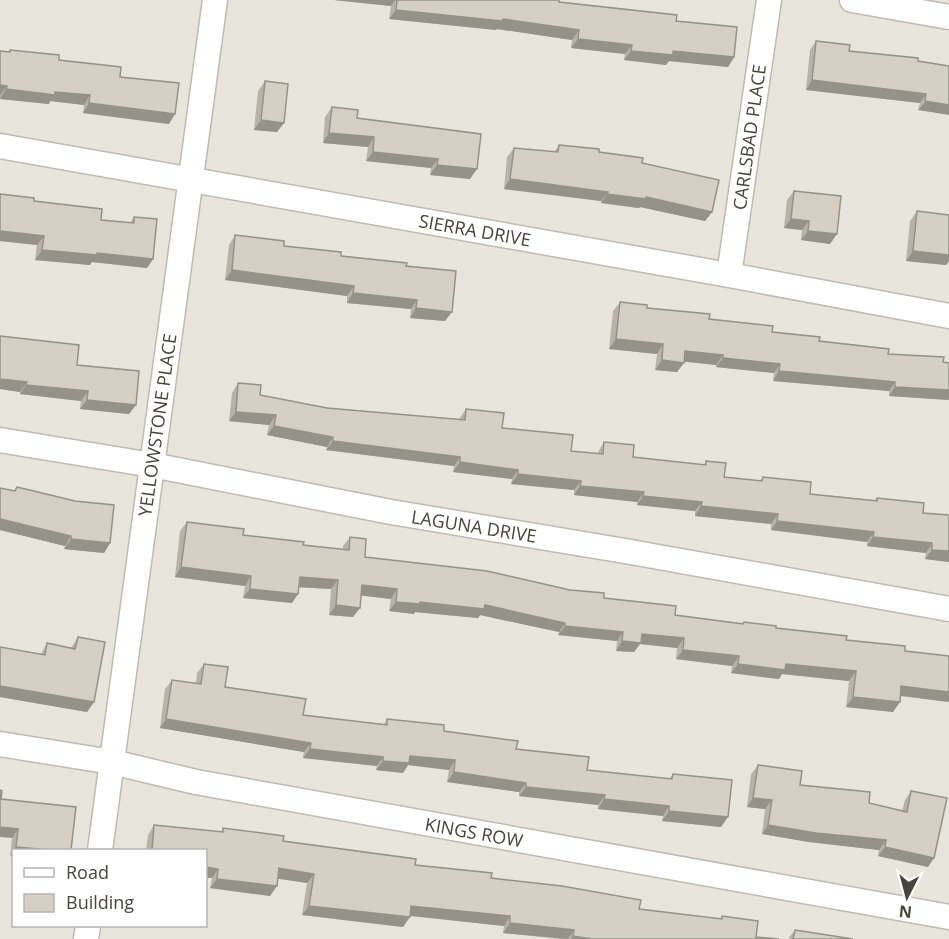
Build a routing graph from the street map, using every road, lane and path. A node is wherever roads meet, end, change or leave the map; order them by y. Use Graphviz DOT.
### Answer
graph roads {
  1 [pos="215,0"];
  2 [pos="769,0"];
  3 [pos="852,0"];
  4 [pos="949,17"];
  5 [pos="0,146"];
  6 [pos="191,179"];
  7 [pos="729,275"];
  8 [pos="949,316"];
  9 [pos="0,440"];
  10 [pos="152,465"];
  11 [pos="949,609"];
  12 [pos="0,744"];
  13 [pos="112,762"];
  14 [pos="100,849"];
  15 [pos="949,917"];
  1 -- 6 [label="street, YELLOWSTONE PLACE"];
  2 -- 7 [label="street, CARLSBAD PLACE"];
  3 -- 4 [label="street"];
  5 -- 6 [label="street, SIERRA DRIVE"];
  6 -- 7 [label="street, SIERRA DRIVE"];
  6 -- 10 [label="street, YELLOWSTONE PLACE"];
  7 -- 8 [label="street, SIERRA DRIVE"];
  9 -- 10 [label="street, LAGUNA DRIVE"];
  10 -- 11 [label="street, LAGUNA DRIVE"];
  10 -- 13 [label="street, YELLOWSTONE PLACE"];
  12 -- 13 [label="street, KINGS ROW"];
  13 -- 14 [label="street, YELLOWSTONE PLACE"];
  13 -- 15 [label="street, KINGS ROW"];
}
